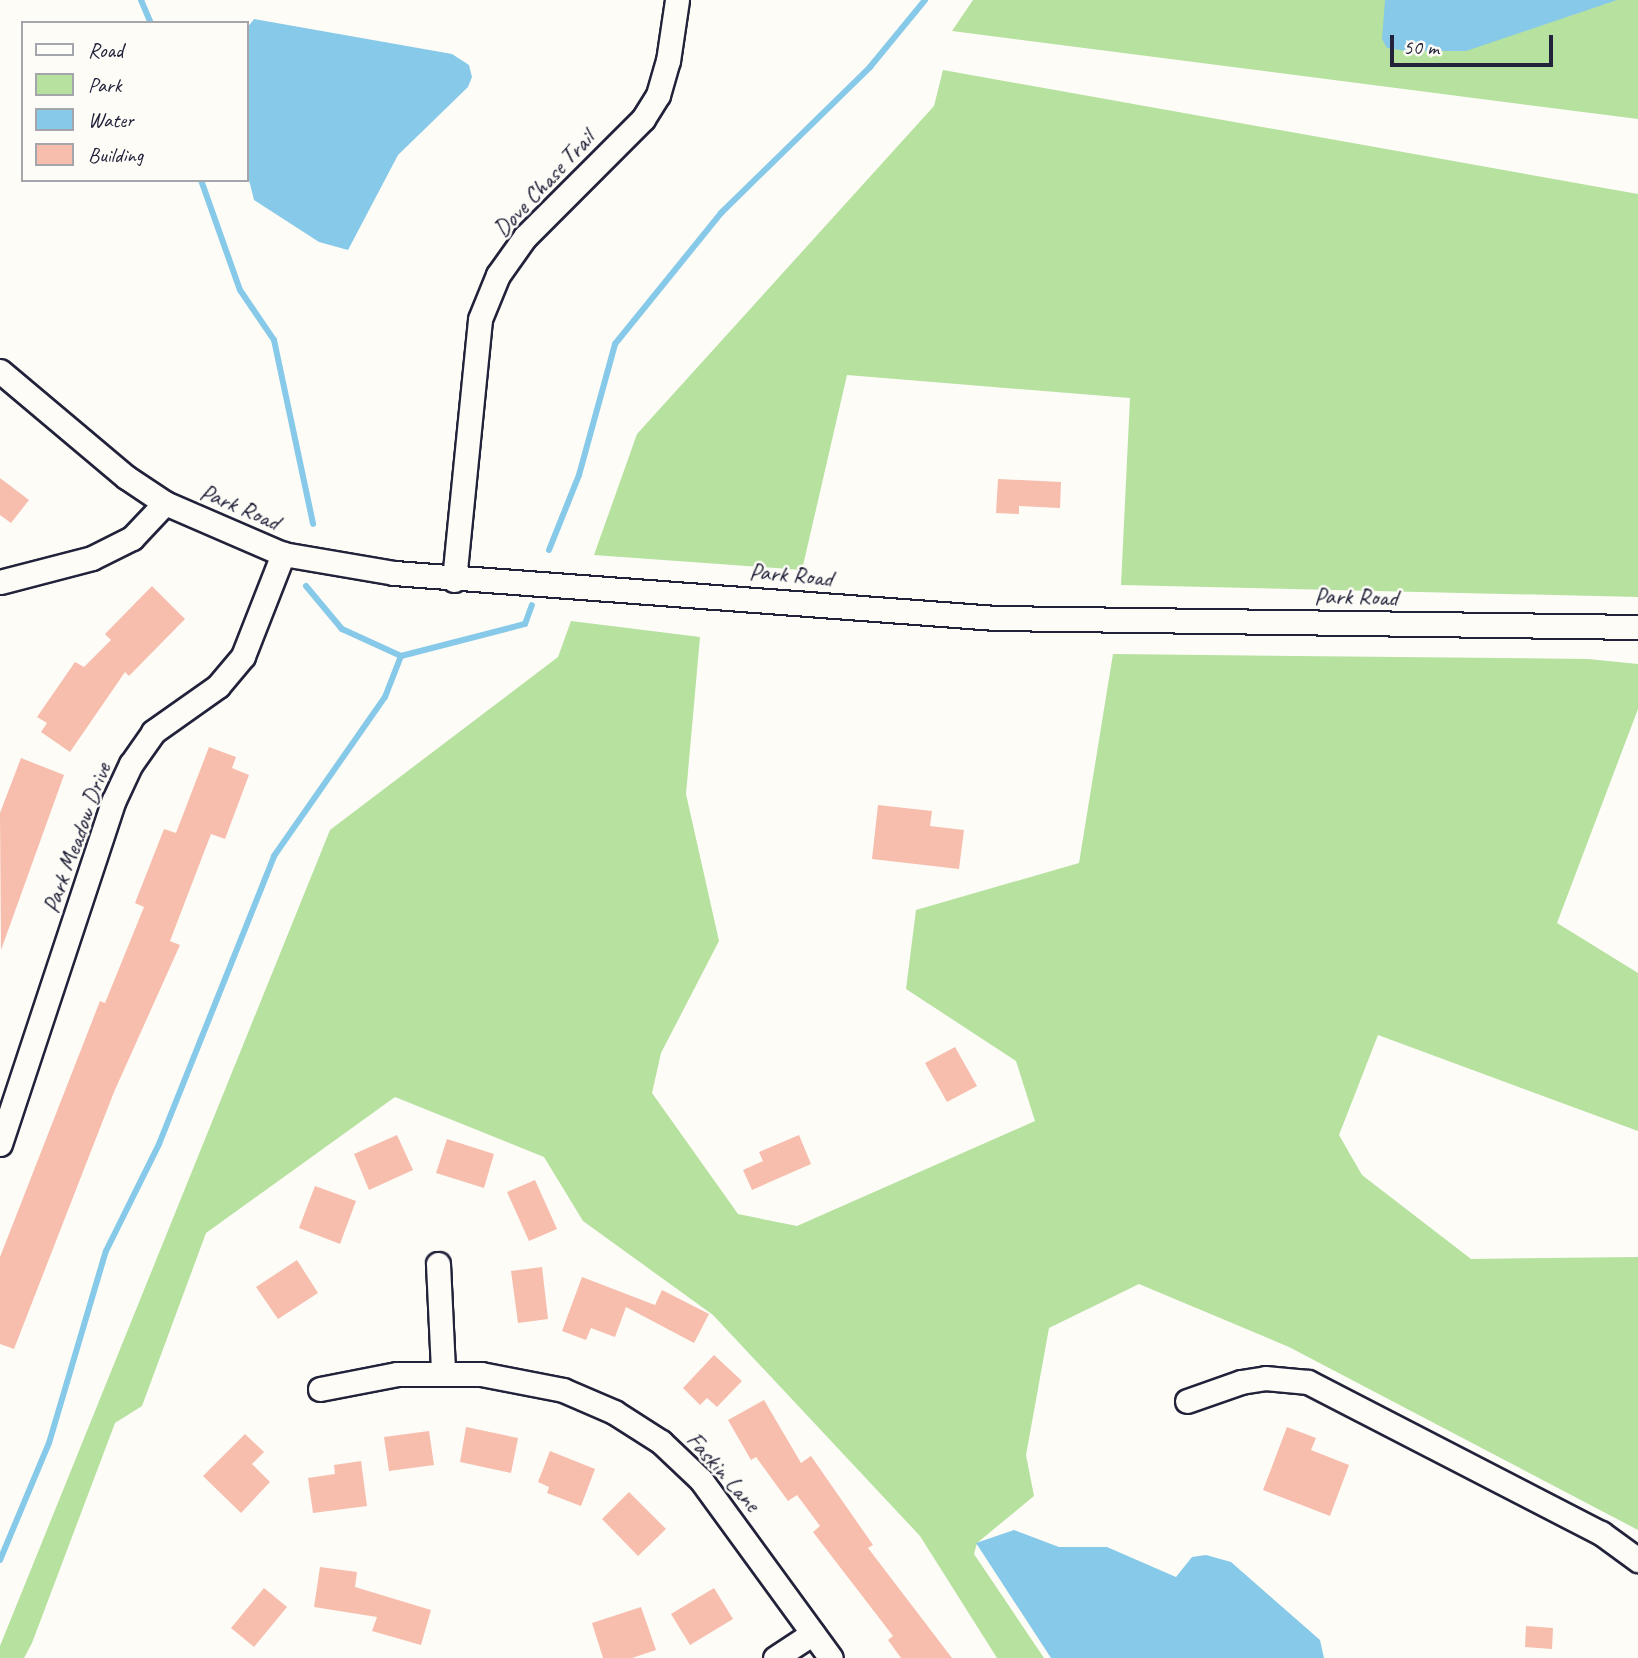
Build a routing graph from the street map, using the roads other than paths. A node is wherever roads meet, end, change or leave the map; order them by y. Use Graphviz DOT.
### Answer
graph roads {
  1 [pos="677,0"];
  2 [pos="0,371"];
  3 [pos="165,503"];
  4 [pos="282,554"];
  5 [pos="454,580"];
  6 [pos="0,582"];
  7 [pos="1638,627"];
  8 [pos="0,1144"];
  9 [pos="438,1264"];
  10 [pos="443,1372"];
  11 [pos="320,1390"];
  12 [pos="1187,1401"];
  13 [pos="1638,1560"];
  14 [pos="813,1633"];
  15 [pos="775,1658"];
  16 [pos="831,1658"];
  1 -- 5 [label="street, Dove Chase Trail"];
  2 -- 3 [label="street, Park Road"];
  3 -- 4 [label="street, Park Road"];
  3 -- 6 [label="street"];
  4 -- 5 [label="street, Park Road"];
  4 -- 8 [label="street, Park Meadow Drive"];
  5 -- 7 [label="street, Park Road"];
  9 -- 10 [label="street"];
  10 -- 11 [label="street, Faskin Lane"];
  10 -- 14 [label="street, Faskin Lane"];
  12 -- 13 [label="street"];
  14 -- 15 [label="street"];
  14 -- 16 [label="street, Faskin Lane"];
}
